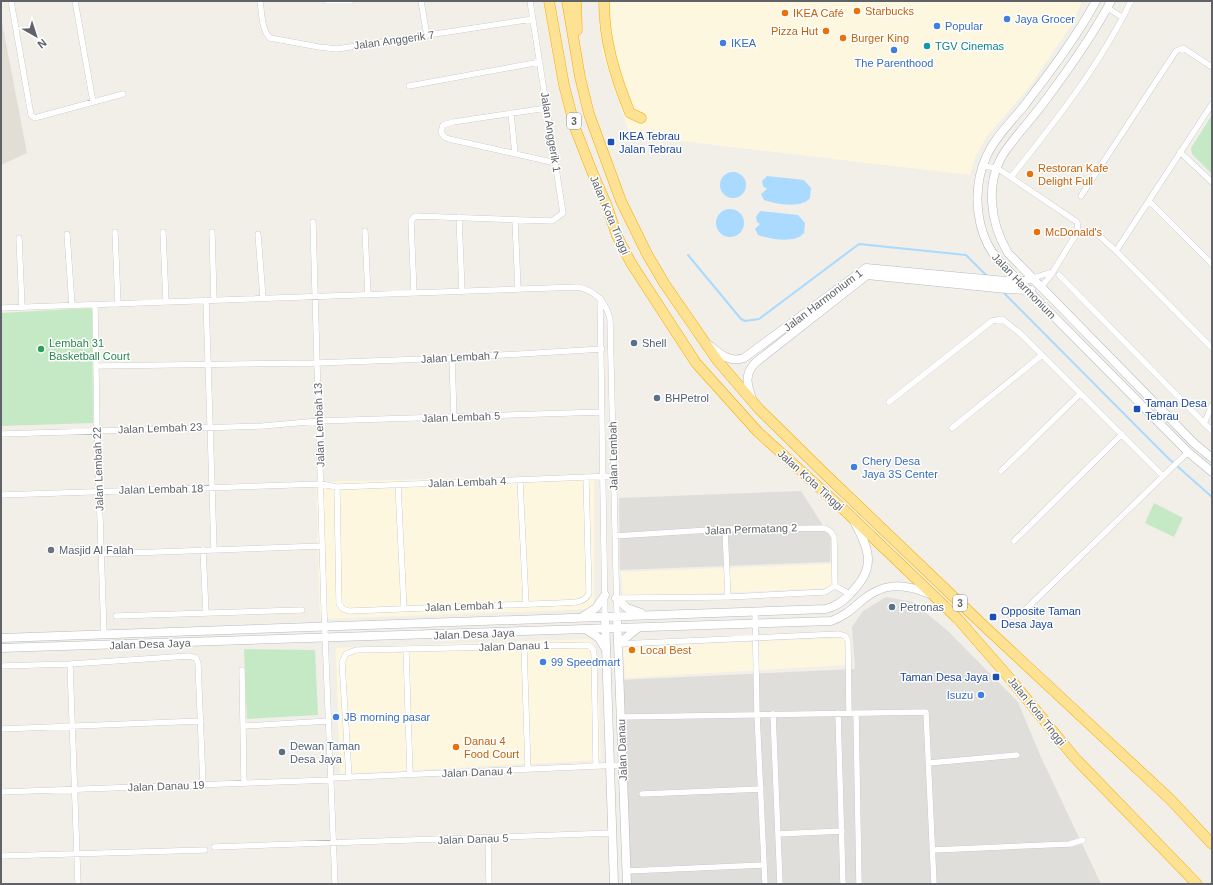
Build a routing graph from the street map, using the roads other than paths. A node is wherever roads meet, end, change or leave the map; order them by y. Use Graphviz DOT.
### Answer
graph roads {
  1 [pos="11,1"];
  2 [pos="75,1"];
  3 [pos="260,1"];
  4 [pos="326,1"];
  5 [pos="351,1"];
  6 [pos="421,1"];
  7 [pos="530,1"];
  8 [pos="549,1"];
  9 [pos="567,1"];
  10 [pos="576,1"];
  11 [pos="604,1"];
  12 [pos="1096,1"];
  13 [pos="1131,1"];
  14 [pos="1110,4"];
  15 [pos="1123,18"];
  16 [pos="533,19"];
  17 [pos="427,36"];
  18 [pos="576,56"];
  19 [pos="540,62"];
  20 [pos="1212,67"];
  21 [pos="409,86"];
  22 [pos="123,94"];
  23 [pos="93,102"];
  24 [pos="1212,104"];
  25 [pos="547,108"];
  26 [pos="511,113"];
  27 [pos="641,118"];
  28 [pos="1180,152"];
  29 [pos="515,154"];
  30 [pos="556,163"];
  31 [pos="983,166"];
  32 [pos="997,168"];
  33 [pos="1011,177"];
  34 [pos="1212,182"];
  35 [pos="1081,196"];
  36 [pos="1149,201"];
  37 [pos="459,217"];
  38 [pos="515,220"];
  39 [pos="313,222"];
  40 [pos="1093,230"];
  41 [pos="115,232"];
  42 [pos="163,232"];
  43 [pos="212,232"];
  44 [pos="364,232"];
  45 [pos="67,234"];
  46 [pos="258,234"];
  47 [pos="20,238"];
  48 [pos="1116,251"];
  49 [pos="1212,264"];
  50 [pos="1052,272"];
  51 [pos="1059,275"];
  52 [pos="1033,278"];
  53 [pos="1020,282"];
  54 [pos="995,284"];
  55 [pos="1041,287"];
  56 [pos="518,289"];
  57 [pos="1028,290"];
  58 [pos="462,291"];
  59 [pos="414,293"];
  60 [pos="368,295"];
  61 [pos="315,296"];
  62 [pos="263,298"];
  63 [pos="600,298"];
  64 [pos="206,300"];
  65 [pos="214,300"];
  66 [pos="166,302"];
  67 [pos="95,304"];
  68 [pos="118,304"];
  69 [pos="72,305"];
  70 [pos="22,307"];
  71 [pos="1,308"];
  72 [pos="701,338"];
  73 [pos="1212,348"];
  74 [pos="602,349"];
  75 [pos="1042,355"];
  76 [pos="452,358"];
  77 [pos="317,363"];
  78 [pos="209,365"];
  79 [pos="96,366"];
  80 [pos="1080,394"];
  81 [pos="752,402"];
  82 [pos="888,402"];
  83 [pos="1212,405"];
  84 [pos="602,412"];
  85 [pos="454,418"];
  86 [pos="319,421"];
  87 [pos="1204,424"];
  88 [pos="211,426"];
  89 [pos="952,428"];
  90 [pos="97,430"];
  91 [pos="1212,431"];
  92 [pos="1,434"];
  93 [pos="1122,434"];
  94 [pos="1188,452"];
  95 [pos="1212,458"];
  96 [pos="1001,471"];
  97 [pos="1212,472"];
  98 [pos="603,476"];
  99 [pos="614,476"];
  100 [pos="1163,476"];
  101 [pos="586,477"];
  102 [pos="520,481"];
  103 [pos="321,484"];
  104 [pos="398,485"];
  105 [pos="337,487"];
  106 [pos="211,488"];
  107 [pos="99,491"];
  108 [pos="1,495"];
  109 [pos="853,519"];
  110 [pos="725,529"];
  111 [pos="615,536"];
  112 [pos="1014,541"];
  113 [pos="323,546"];
  114 [pos="214,549"];
  115 [pos="203,550"];
  116 [pos="101,554"];
  117 [pos="835,586"];
  118 [pos="850,594"];
  119 [pos="605,595"];
  120 [pos="935,596"];
  121 [pos="728,597"];
  122 [pos="616,598"];
  123 [pos="526,604"];
  124 [pos="404,609"];
  125 [pos="302,610"];
  126 [pos="1015,610"];
  127 [pos="755,611"];
  128 [pos="206,613"];
  129 [pos="648,615"];
  130 [pos="116,616"];
  131 [pos="617,616"];
  132 [pos="605,617"];
  133 [pos="580,618"];
  134 [pos="756,623"];
  135 [pos="325,627"];
  136 [pos="617,628"];
  137 [pos="638,628"];
  138 [pos="587,629"];
  139 [pos="605,629"];
  140 [pos="104,634"];
  141 [pos="1,638"];
  142 [pos="756,638"];
  143 [pos="326,639"];
  144 [pos="618,644"];
  145 [pos="524,646"];
  146 [pos="1,648"];
  147 [pos="406,649"];
  148 [pos="606,651"];
  149 [pos="70,664"];
  150 [pos="1,666"];
  151 [pos="242,670"];
  152 [pos="838,713"];
  153 [pos="853,713"];
  154 [pos="757,714"];
  155 [pos="773,714"];
  156 [pos="621,717"];
  157 [pos="329,721"];
  158 [pos="201,722"];
  159 [pos="244,726"];
  160 [pos="73,727"];
  161 [pos="1,729"];
  162 [pos="1017,755"];
  163 [pos="929,763"];
  164 [pos="622,765"];
  165 [pos="596,766"];
  166 [pos="610,766"];
  167 [pos="528,769"];
  168 [pos="410,774"];
  169 [pos="350,777"];
  170 [pos="331,779"];
  171 [pos="244,783"];
  172 [pos="203,785"];
  173 [pos="760,788"];
  174 [pos="76,789"];
  175 [pos="1,792"];
  176 [pos="642,794"];
  177 [pos="842,831"];
  178 [pos="613,834"];
  179 [pos="778,834"];
  180 [pos="488,838"];
  181 [pos="1083,840"];
  182 [pos="333,844"];
  183 [pos="1212,844"];
  184 [pos="214,847"];
  185 [pos="205,850"];
  186 [pos="933,850"];
  187 [pos="78,853"];
  188 [pos="1,856"];
  189 [pos="764,865"];
  190 [pos="627,871"];
  191 [pos="78,884"];
  192 [pos="335,884"];
  193 [pos="489,884"];
  194 [pos="614,884"];
  195 [pos="627,884"];
  196 [pos="765,884"];
  197 [pos="780,884"];
  198 [pos="843,884"];
  199 [pos="860,884"];
  200 [pos="934,884"];
  201 [pos="1197,884"];
  1 -- 23 [label="street"];
  2 -- 23 [label="street"];
  3 -- 17 [label="street, Jalan Anggerik 7"];
  4 -- 5 [label="street"];
  6 -- 17 [label="street"];
  7 -- 16 [label="street, Jalan Anggerik 1"];
  8 -- 109 [label="highway, Jalan Kota Tinggi / 3"];
  9 -- 18 [label="highway, Jalan Kota Tinggi / 3"];
  10 -- 18 [label="highway"];
  11 -- 27 [label="highway"];
  12 -- 31 [label="main road, Jalan Harmonium"];
  13 -- 15 [label="street"];
  14 -- 15 [label="street"];
  14 -- 32 [label="main road, Jalan Harmonium"];
  15 -- 33 [label="street"];
  16 -- 17 [label="street, Jalan Anggerik 7"];
  16 -- 19 [label="street, Jalan Anggerik 1"];
  18 -- 72 [label="highway, Jalan Kota Tinggi / 3"];
  19 -- 21 [label="street"];
  19 -- 25 [label="street, Jalan Anggerik 1"];
  20 -- 35 [label="street"];
  22 -- 23 [label="street"];
  24 -- 28 [label="street"];
  25 -- 26 [label="street"];
  25 -- 30 [label="street, Jalan Anggerik 1"];
  26 -- 29 [label="street"];
  26 -- 29 [label="street"];
  28 -- 34 [label="street"];
  28 -- 36 [label="street"];
  29 -- 30 [label="street"];
  30 -- 38 [label="street, Jalan Anggerik 1"];
  31 -- 32 [label="street"];
  31 -- 53 [label="main road, Jalan Harmonium"];
  32 -- 33 [label="street"];
  32 -- 52 [label="main road, Jalan Harmonium"];
  33 -- 50 [label="street"];
  36 -- 48 [label="street"];
  36 -- 49 [label="street"];
  37 -- 38 [label="street"];
  37 -- 58 [label="street"];
  37 -- 59 [label="street"];
  38 -- 56 [label="street"];
  39 -- 61 [label="street, Jalan Lembah 13"];
  40 -- 48 [label="street"];
  41 -- 68 [label="street"];
  42 -- 66 [label="street"];
  43 -- 65 [label="street"];
  44 -- 60 [label="street"];
  45 -- 69 [label="street"];
  46 -- 62 [label="street"];
  47 -- 70 [label="street"];
  48 -- 73 [label="street"];
  50 -- 52 [label="street"];
  50 -- 55 [label="street"];
  51 -- 87 [label="street"];
  52 -- 53 [label="main road, Jalan Harmonium 1"];
  52 -- 55 [label="main road, Jalan Harmonium"];
  53 -- 54 [label="main road, Jalan Harmonium 1"];
  53 -- 57 [label="main road, Jalan Harmonium"];
  54 -- 57 [label="main road, Jalan Harmonium 1"];
  54 -- 72 [label="main road, Jalan Harmonium 1"];
  54 -- 81 [label="main road, Jalan Harmonium 1"];
  55 -- 57 [label="main road, Jalan Harmonium 1"];
  55 -- 95 [label="main road, Jalan Harmonium"];
  56 -- 58 [label="street"];
  56 -- 63 [label="street"];
  57 -- 94 [label="main road, Jalan Harmonium"];
  58 -- 59 [label="street"];
  59 -- 60 [label="street"];
  60 -- 61 [label="street"];
  61 -- 62 [label="street"];
  61 -- 77 [label="street, Jalan Lembah 13"];
  62 -- 65 [label="street"];
  63 -- 74 [label="street, Jalan Lembah"];
  63 -- 99 [label="street, Jalan Lembah"];
  64 -- 65 [label="street"];
  64 -- 66 [label="street"];
  64 -- 78 [label="street"];
  66 -- 68 [label="street"];
  67 -- 68 [label="street"];
  67 -- 69 [label="street"];
  67 -- 79 [label="street, Jalan Lembah 22"];
  69 -- 70 [label="street"];
  70 -- 71 [label="street"];
  72 -- 81 [label="highway, Jalan Kota Tinggi / 3"];
  74 -- 76 [label="street, Jalan Lembah 7"];
  74 -- 84 [label="street, Jalan Lembah"];
  75 -- 80 [label="street"];
  75 -- 82 [label="street"];
  75 -- 89 [label="street"];
  76 -- 77 [label="street, Jalan Lembah 7"];
  76 -- 85 [label="street"];
  77 -- 78 [label="street, Jalan Lembah 7"];
  77 -- 86 [label="street, Jalan Lembah 13"];
  78 -- 79 [label="street, Jalan Lembah 7"];
  78 -- 88 [label="street"];
  79 -- 90 [label="street, Jalan Lembah 22"];
  80 -- 93 [label="street"];
  80 -- 96 [label="street"];
  81 -- 183 [label="highway, Jalan Kota Tinggi / 3"];
  83 -- 87 [label="street"];
  84 -- 85 [label="street, Jalan Lembah 5"];
  84 -- 98 [label="street, Jalan Lembah"];
  85 -- 86 [label="street, Jalan Lembah 5"];
  86 -- 88 [label="street, Jalan Lembah 23"];
  86 -- 103 [label="street, Jalan Lembah 13"];
  87 -- 91 [label="street"];
  88 -- 90 [label="street, Jalan Lembah 23"];
  88 -- 106 [label="street"];
  90 -- 92 [label="street, Jalan Lembah 23"];
  90 -- 107 [label="street, Jalan Lembah 22"];
  93 -- 100 [label="street"];
  93 -- 112 [label="street"];
  94 -- 97 [label="main road, Jalan Harmonium"];
  94 -- 100 [label="street"];
  98 -- 99 [label="street, Jalan Lembah 4"];
  98 -- 101 [label="street, Jalan Lembah 4"];
  98 -- 119 [label="street, Jalan Lembah"];
  99 -- 111 [label="street, Jalan Lembah"];
  100 -- 126 [label="street"];
  101 -- 102 [label="street, Jalan Lembah 4"];
  101 -- 123 [label="street, Jalan Lembah 1"];
  102 -- 104 [label="street, Jalan Lembah 4"];
  102 -- 123 [label="street"];
  103 -- 105 [label="street, Jalan Lembah 4"];
  103 -- 106 [label="street, Jalan Lembah 18"];
  103 -- 113 [label="street, Jalan Lembah 13"];
  104 -- 105 [label="street, Jalan Lembah 4"];
  104 -- 124 [label="street"];
  105 -- 124 [label="street, Jalan Lembah 1"];
  106 -- 107 [label="street, Jalan Lembah 18"];
  106 -- 114 [label="street"];
  107 -- 108 [label="street, Jalan Lembah 18"];
  107 -- 116 [label="street, Jalan Lembah 22"];
  109 -- 118 [label="main road, Jalan Desa Jaya"];
  109 -- 120 [label="highway, Jalan Kota Tinggi / 3"];
  110 -- 111 [label="street, Jalan Permatang 2"];
  110 -- 117 [label="street, Jalan Permatang 2"];
  110 -- 121 [label="street"];
  111 -- 122 [label="street, Jalan Lembah"];
  113 -- 114 [label="street"];
  113 -- 135 [label="street, Jalan Lembah 13"];
  114 -- 115 [label="street"];
  115 -- 116 [label="street"];
  115 -- 128 [label="street"];
  116 -- 140 [label="street, Jalan Lembah 22"];
  117 -- 118 [label="street"];
  117 -- 121 [label="street"];
  118 -- 127 [label="main road, Jalan Desa Jaya"];
  119 -- 132 [label="street, Jalan Lembah"];
  119 -- 133 [label="main road"];
  120 -- 134 [label="main road, Jalan Desa Jaya"];
  120 -- 201 [label="highway, Jalan Kota Tinggi / 3"];
  121 -- 122 [label="street"];
  122 -- 129 [label="main road"];
  122 -- 131 [label="street, Jalan Lembah"];
  123 -- 124 [label="street, Jalan Lembah 1"];
  125 -- 128 [label="street"];
  127 -- 129 [label="main road, Jalan Desa Jaya"];
  127 -- 134 [label="street"];
  128 -- 130 [label="street"];
  129 -- 131 [label="main road, Jalan Desa Jaya"];
  131 -- 132 [label="main road, Jalan Desa Jaya"];
  131 -- 136 [label="main road, Jalan Danau"];
  132 -- 133 [label="main road, Jalan Desa Jaya"];
  132 -- 139 [label="main road, Jalan Danau"];
  133 -- 135 [label="main road, Jalan Desa Jaya"];
  134 -- 137 [label="main road, Jalan Desa Jaya"];
  134 -- 142 [label="street"];
  135 -- 140 [label="main road, Jalan Desa Jaya"];
  135 -- 143 [label="street, Jalan Lembah 13"];
  136 -- 137 [label="main road, Jalan Desa Jaya"];
  136 -- 139 [label="main road, Jalan Desa Jaya"];
  136 -- 144 [label="main road, Jalan Danau"];
  137 -- 144 [label="main road"];
  138 -- 139 [label="main road, Jalan Desa Jaya"];
  138 -- 143 [label="main road, Jalan Desa Jaya"];
  138 -- 148 [label="main road"];
  139 -- 148 [label="main road, Jalan Danau"];
  140 -- 141 [label="main road, Jalan Desa Jaya"];
  142 -- 144 [label="street"];
  142 -- 153 [label="street"];
  142 -- 154 [label="street"];
  143 -- 146 [label="main road, Jalan Desa Jaya"];
  143 -- 157 [label="street, Jalan Lembah 13"];
  144 -- 156 [label="main road, Jalan Danau"];
  145 -- 147 [label="street, Jalan Danau 1"];
  145 -- 165 [label="street, Jalan Danau 1"];
  145 -- 167 [label="street"];
  147 -- 168 [label="street"];
  147 -- 169 [label="street, Jalan Danau 1"];
  148 -- 166 [label="main road, Jalan Danau"];
  149 -- 150 [label="street"];
  149 -- 158 [label="street"];
  149 -- 160 [label="street"];
  151 -- 159 [label="street"];
  152 -- 153 [label="street"];
  152 -- 155 [label="street"];
  152 -- 177 [label="street"];
  153 -- 163 [label="street"];
  153 -- 199 [label="street"];
  154 -- 155 [label="street"];
  154 -- 156 [label="street"];
  154 -- 173 [label="street"];
  155 -- 179 [label="street"];
  156 -- 164 [label="main road, Jalan Danau"];
  157 -- 159 [label="street"];
  157 -- 170 [label="street, Jalan Lembah 13"];
  158 -- 160 [label="street"];
  158 -- 172 [label="street"];
  159 -- 171 [label="street"];
  160 -- 161 [label="street"];
  160 -- 174 [label="street"];
  162 -- 163 [label="street"];
  163 -- 186 [label="street"];
  164 -- 166 [label="street, Jalan Danau 4"];
  164 -- 190 [label="main road, Jalan Danau"];
  165 -- 166 [label="street, Jalan Danau 4"];
  165 -- 167 [label="street, Jalan Danau 4"];
  166 -- 178 [label="main road, Jalan Danau"];
  167 -- 168 [label="street, Jalan Danau 4"];
  168 -- 169 [label="street, Jalan Danau 4"];
  169 -- 170 [label="street, Jalan Danau 4"];
  170 -- 171 [label="street, Jalan Danau 19"];
  170 -- 182 [label="street, Jalan Lembah 13"];
  171 -- 172 [label="street, Jalan Danau 19"];
  172 -- 174 [label="street, Jalan Danau 19"];
  173 -- 176 [label="street"];
  173 -- 189 [label="street"];
  174 -- 175 [label="street, Jalan Danau 19"];
  174 -- 187 [label="street"];
  177 -- 179 [label="street"];
  177 -- 198 [label="street"];
  178 -- 180 [label="street, Jalan Danau 5"];
  178 -- 194 [label="main road, Jalan Danau"];
  179 -- 197 [label="street"];
  180 -- 182 [label="street, Jalan Danau 5"];
  180 -- 193 [label="street"];
  181 -- 186 [label="street"];
  182 -- 184 [label="street, Jalan Danau 5"];
  182 -- 192 [label="street, Jalan Lembah 13"];
  185 -- 187 [label="street"];
  186 -- 200 [label="street"];
  187 -- 188 [label="street"];
  187 -- 191 [label="street"];
  189 -- 190 [label="street"];
  189 -- 196 [label="street"];
  190 -- 195 [label="main road, Jalan Danau"];
}
